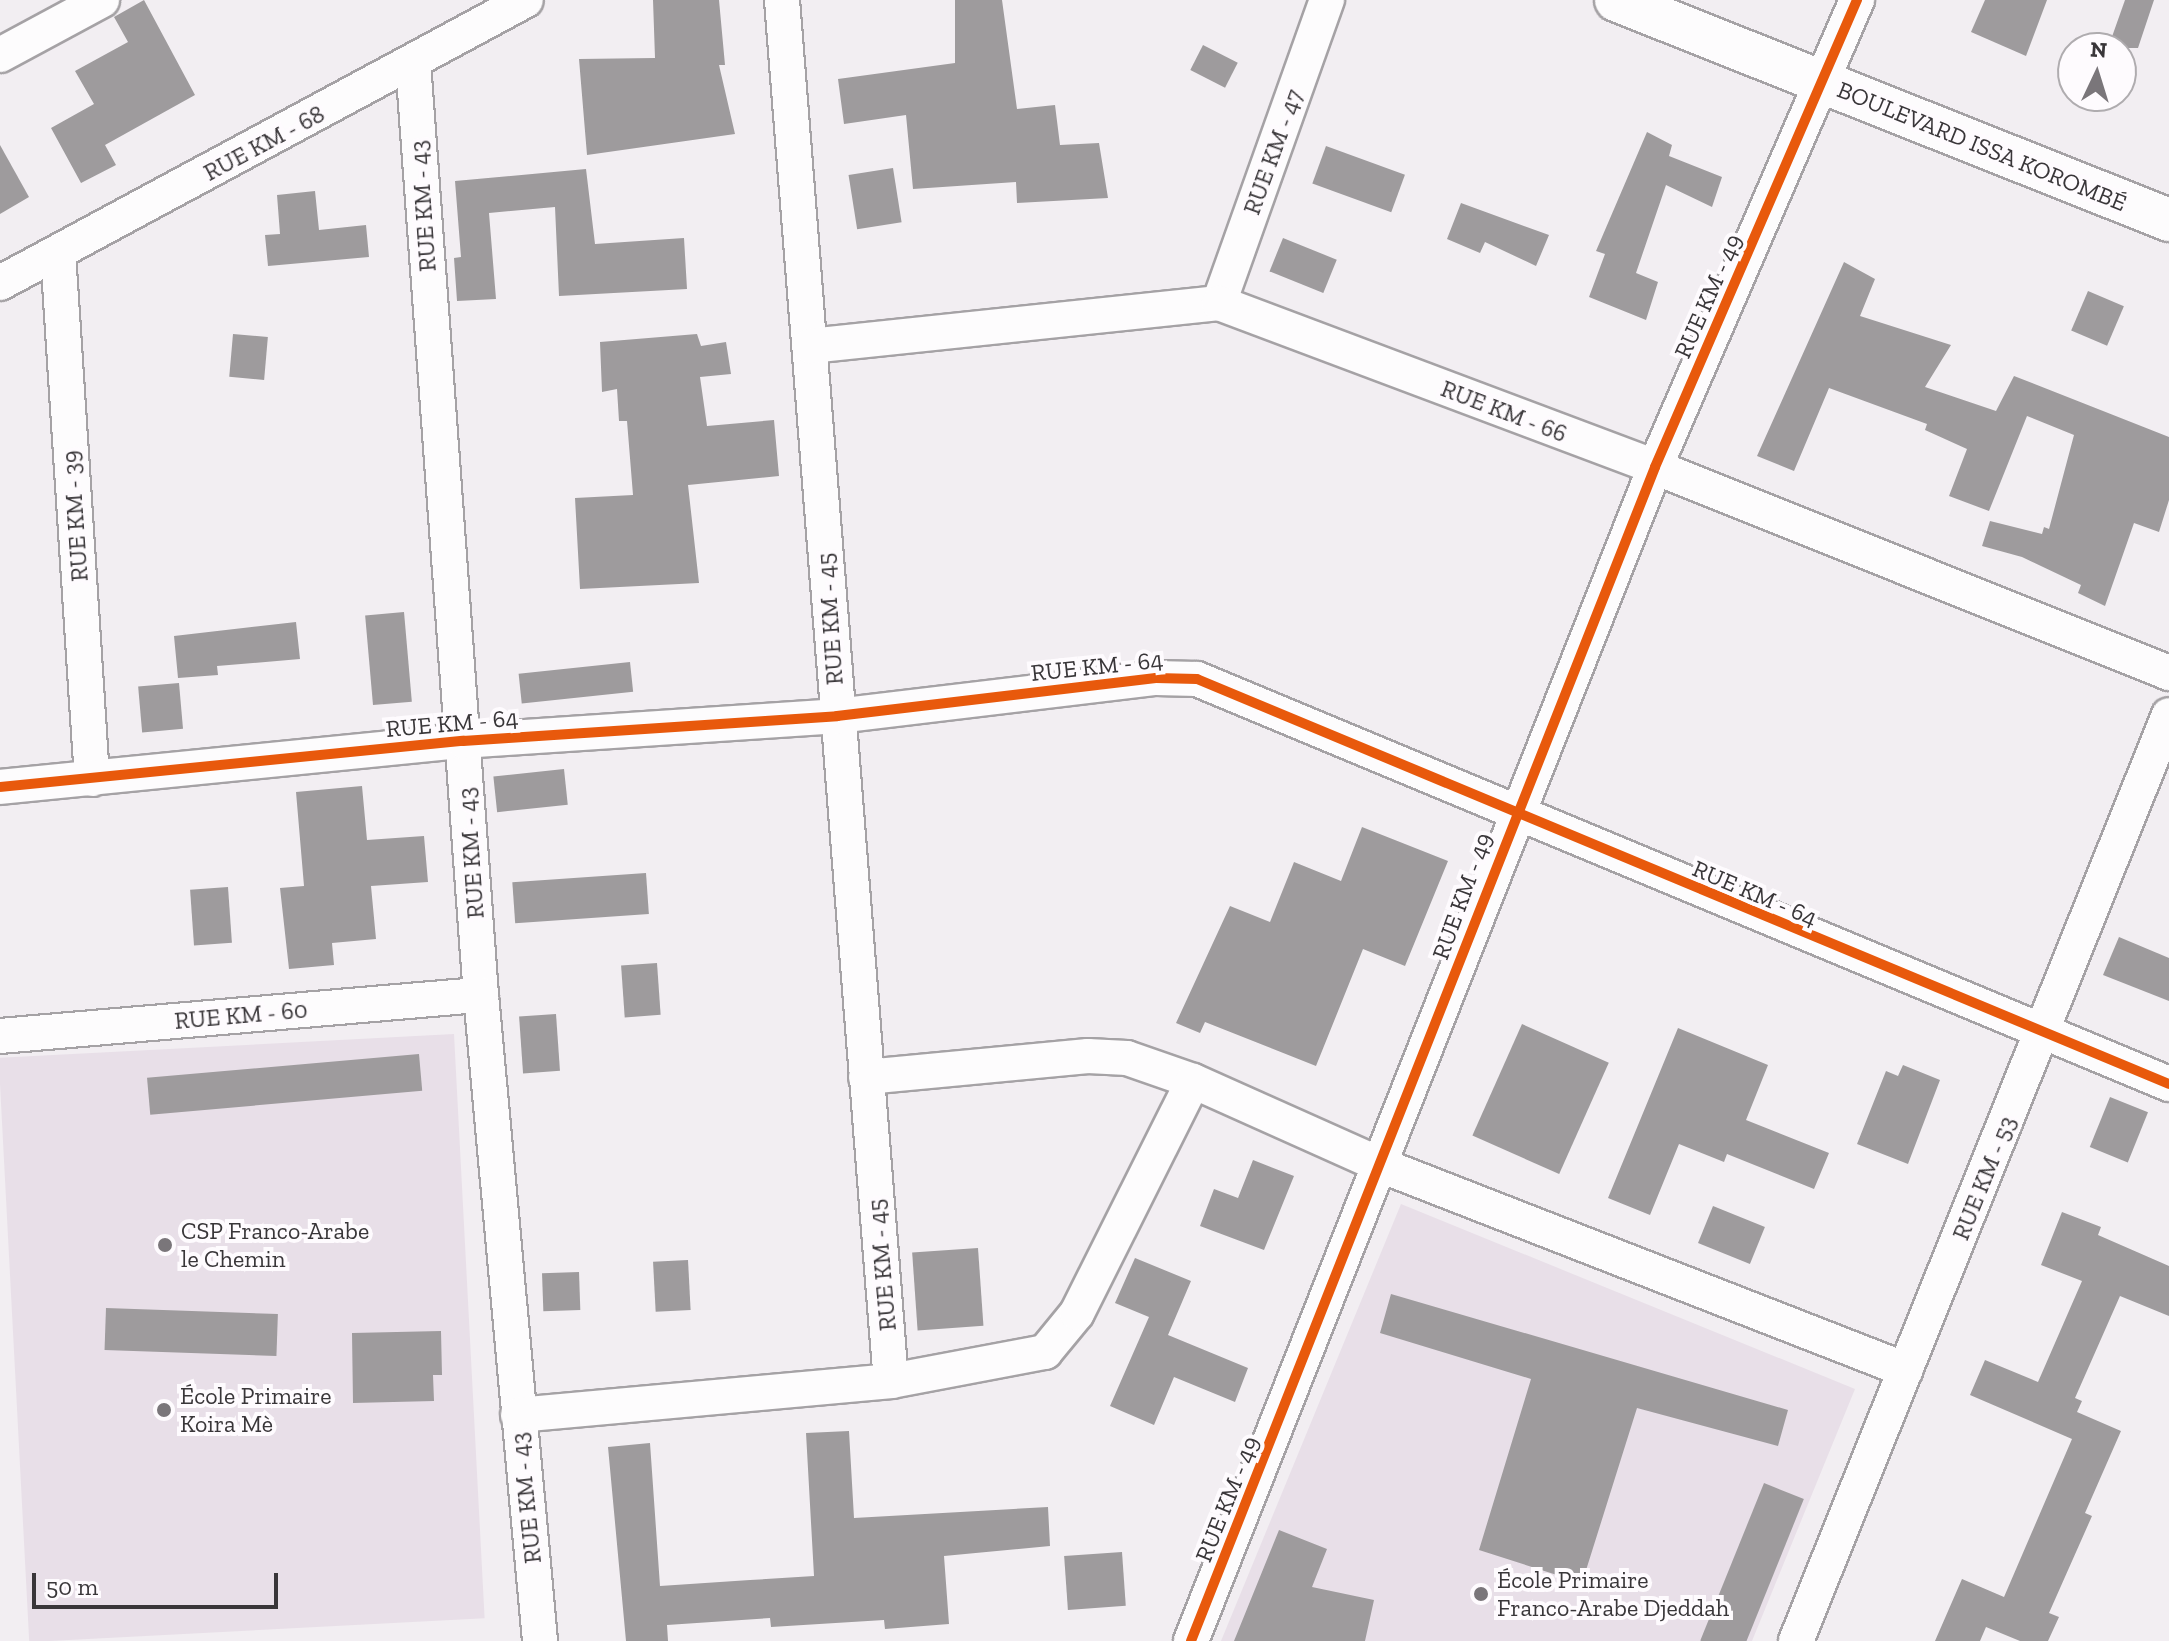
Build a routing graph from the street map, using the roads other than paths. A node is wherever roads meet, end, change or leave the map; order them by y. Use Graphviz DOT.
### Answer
graph roads {
  1 [pos="102,0"];
  2 [pos="526,0"];
  3 [pos="782,0"];
  4 [pos="1327,0"];
  5 [pos="1616,0"];
  6 [pos="1857,0"];
  7 [pos="0,55"];
  8 [pos="413,63"];
  9 [pos="1823,83"];
  10 [pos="2169,220"];
  11 [pos="58,253"];
  12 [pos="0,283"];
  13 [pos="1219,303"];
  14 [pos="810,346"];
  15 [pos="1655,467"];
  16 [pos="2169,673"];
  17 [pos="2169,715"];
  18 [pos="837,716"];
  19 [pos="463,741"];
  20 [pos="92,779"];
  21 [pos="0,787"];
  22 [pos="1514,815"];
  23 [pos="481,995"];
  24 [pos="2042,1034"];
  25 [pos="0,1036"];
  26 [pos="866,1077"];
  27 [pos="1193,1081"];
  28 [pos="2169,1084"];
  29 [pos="1383,1166"];
  30 [pos="1906,1370"];
  31 [pos="891,1381"];
  32 [pos="518,1415"];
  33 [pos="540,1641"];
  34 [pos="1191,1641"];
  35 [pos="1796,1641"];
  1 -- 7 [label="street"];
  2 -- 8 [label="street, RUE KM - 68"];
  3 -- 14 [label="street, RUE KM - 45"];
  4 -- 13 [label="street, RUE KM - 47"];
  5 -- 9 [label="street, BOULEVARD ISSA KOROMBÉ"];
  6 -- 9 [label="street, RUE KM - 49"];
  8 -- 11 [label="street, RUE KM - 68"];
  8 -- 19 [label="street, RUE KM - 43"];
  9 -- 10 [label="street, BOULEVARD ISSA KOROMBÉ"];
  9 -- 15 [label="street, RUE KM - 49"];
  11 -- 12 [label="street, RUE KM - 68"];
  11 -- 20 [label="street, RUE KM - 39"];
  13 -- 14 [label="street, RUE KM - 66"];
  13 -- 15 [label="street, RUE KM - 66"];
  14 -- 18 [label="street, RUE KM - 45"];
  15 -- 16 [label="street, RUE KM - 66"];
  15 -- 22 [label="street, RUE KM - 49"];
  17 -- 24 [label="street, RUE KM - 53"];
  18 -- 19 [label="street, RUE KM - 64"];
  18 -- 22 [label="street, RUE KM - 64"];
  18 -- 26 [label="street, RUE KM - 45"];
  19 -- 20 [label="street, RUE KM - 64"];
  19 -- 23 [label="street, RUE KM - 43"];
  20 -- 21 [label="street, RUE KM - 64"];
  22 -- 24 [label="street, RUE KM - 64"];
  22 -- 29 [label="street, RUE KM - 49"];
  23 -- 25 [label="street, RUE KM - 60"];
  23 -- 32 [label="street, RUE KM - 43"];
  24 -- 28 [label="street, RUE KM - 64"];
  24 -- 30 [label="street, RUE KM - 53"];
  26 -- 27 [label="street"];
  26 -- 31 [label="street, RUE KM - 45"];
  27 -- 29 [label="street"];
  27 -- 31 [label="street"];
  29 -- 30 [label="street"];
  29 -- 34 [label="street, RUE KM - 49"];
  30 -- 35 [label="street, RUE KM - 53"];
  31 -- 32 [label="street"];
  32 -- 33 [label="street, RUE KM - 43"];
}
